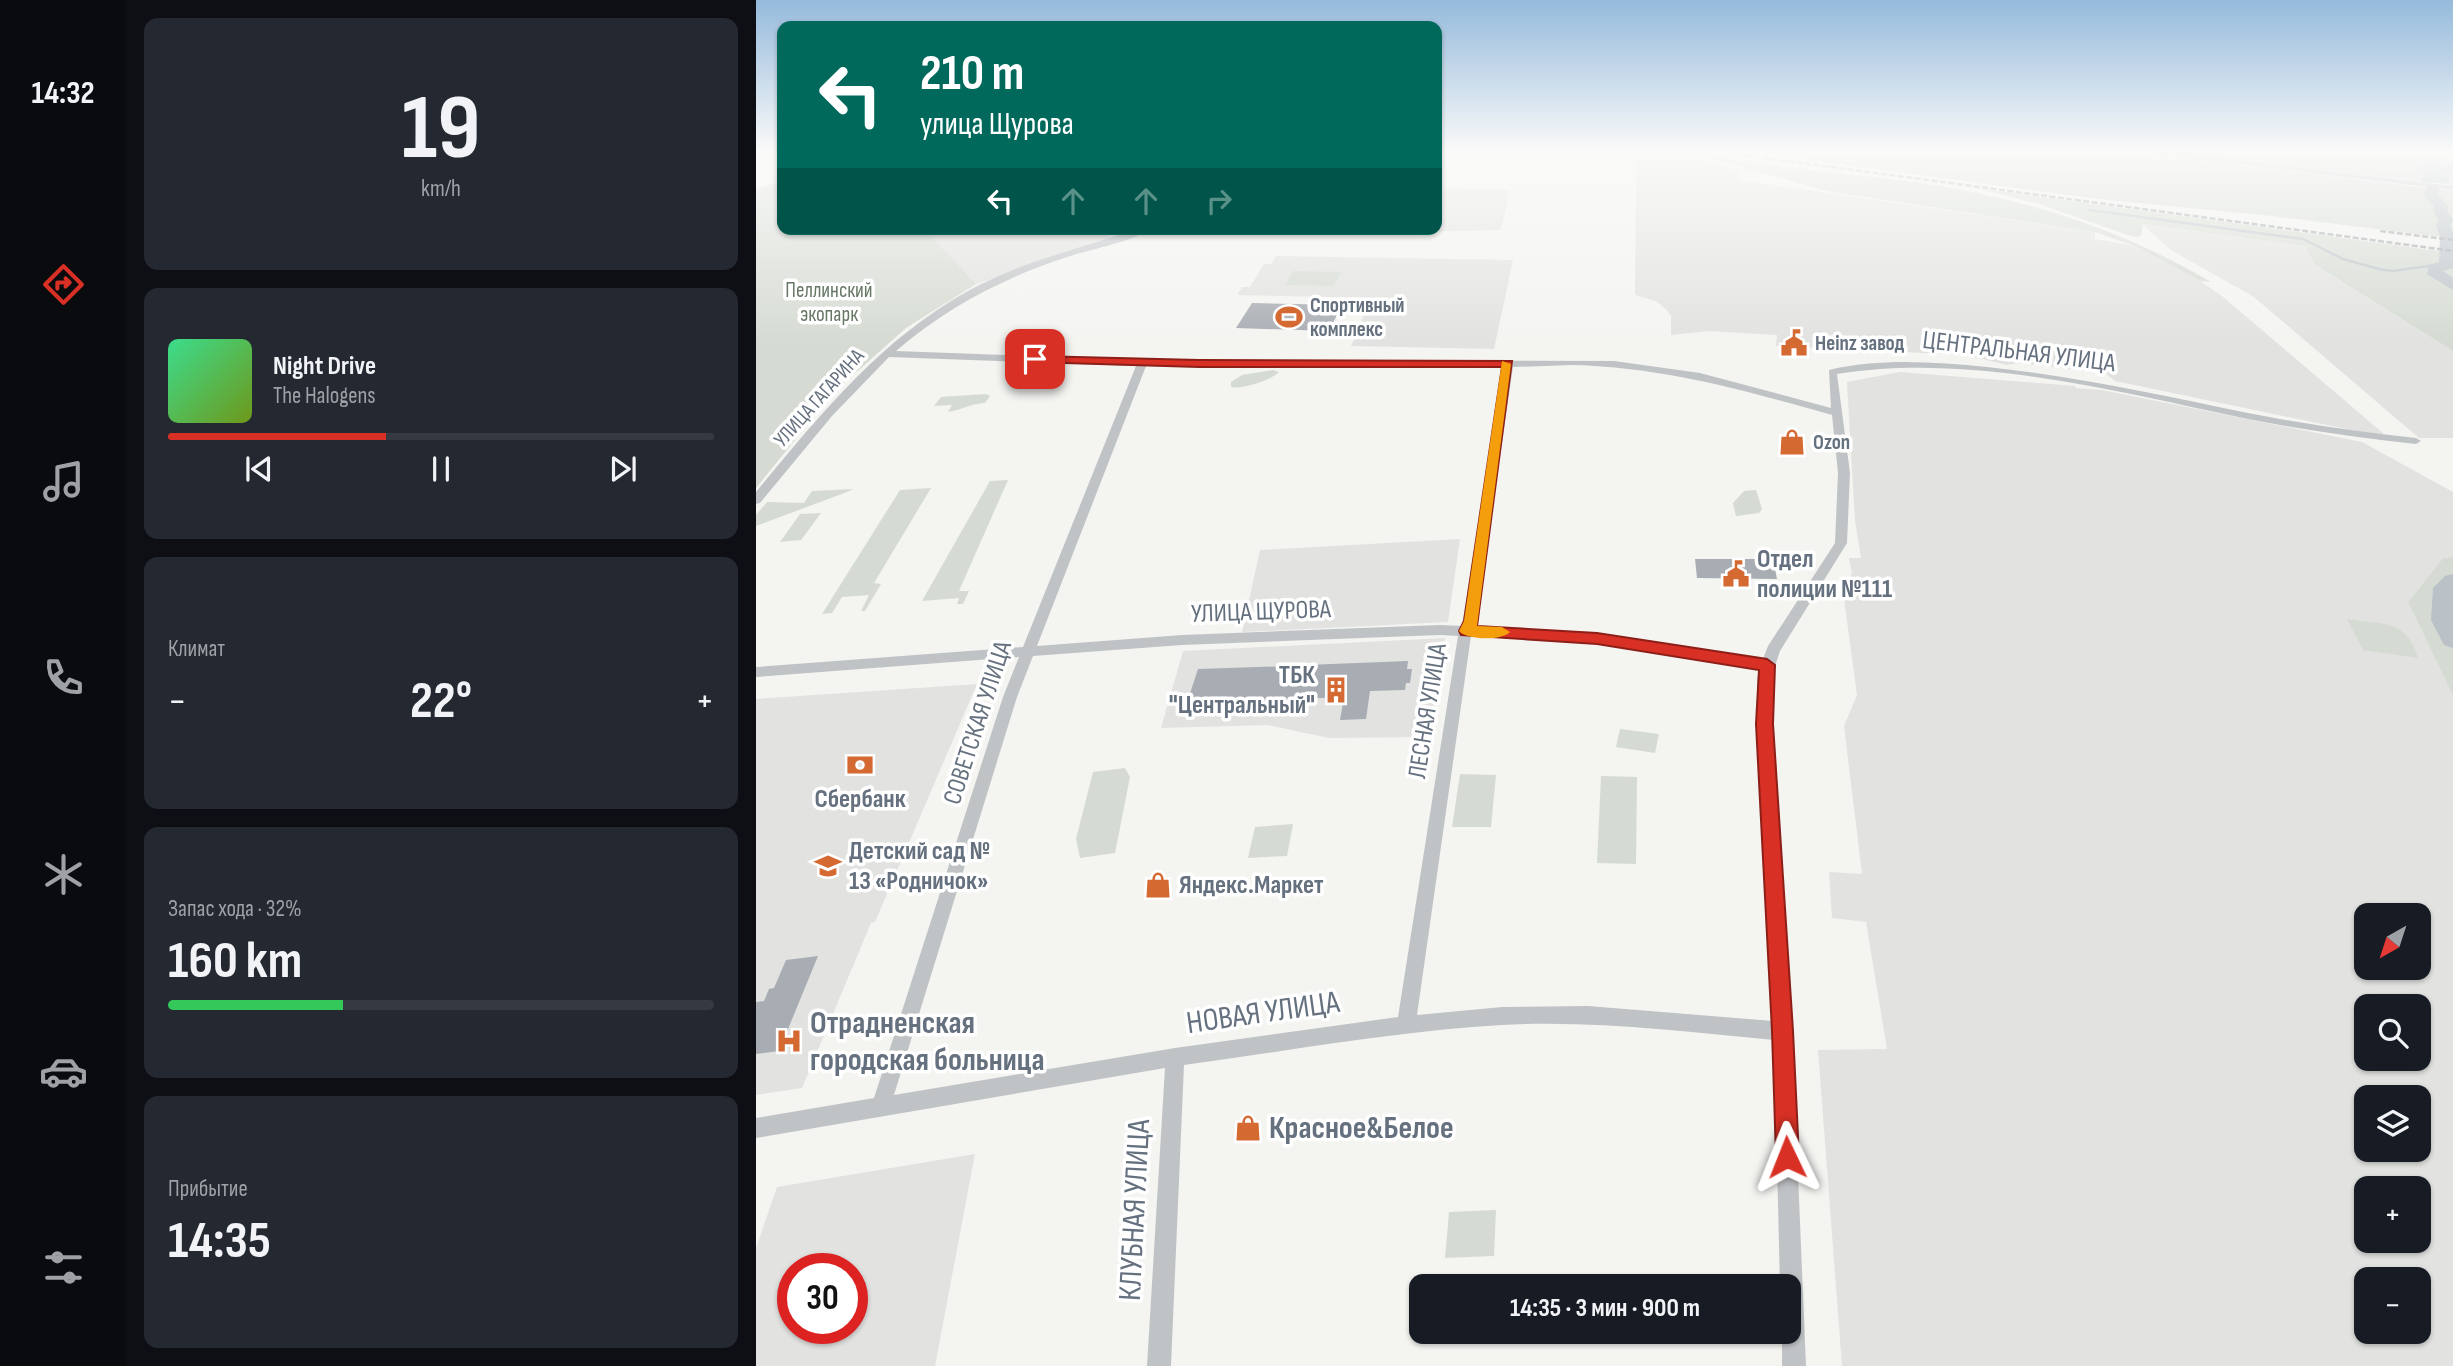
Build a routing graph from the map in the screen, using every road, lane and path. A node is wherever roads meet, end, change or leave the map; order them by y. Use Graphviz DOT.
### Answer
graph roads {
  1 [pos="1130,235"];
  2 [pos="886,354"];
  3 [pos="1142,363"];
  4 [pos="1508,364"];
  5 [pos="1836,413"];
  6 [pos="2416,441"];
  7 [pos="756,500"];
  8 [pos="1467,631"];
  9 [pos="1026,653"];
  10 [pos="1767,665"];
  11 [pos="756,672"];
  12 [pos="1406,1025"];
  13 [pos="1783,1031"];
  14 [pos="1175,1057"];
  15 [pos="881,1106"];
  16 [pos="756,1128"];
  17 [pos="1159,1366"];
  18 [pos="1794,1366"];
  1 -- 2 [label="street, УЛИЦА ГАГАРИНА"];
  2 -- 3 [label="street"];
  2 -- 7 [label="street, УЛИЦА ГАГАРИНА"];
  3 -- 4 [label="street"];
  3 -- 9 [label="street, СОВЕТСКАЯ УЛИЦА"];
  4 -- 5 [label="street"];
  4 -- 8 [label="street, ЛЕСНАЯ УЛИЦА"];
  5 -- 6 [label="street, ЦЕНТРАЛЬНАЯ УЛИЦА"];
  5 -- 10 [label="street, ЦЕНТРАЛЬНАЯ УЛИЦА"];
  8 -- 9 [label="street, УЛИЦА ЩУРОВА"];
  8 -- 10 [label="street, УЛИЦА ЩУРОВА"];
  8 -- 12 [label="street, ЛЕСНАЯ УЛИЦА"];
  9 -- 11 [label="street, УЛИЦА ЩУРОВА"];
  9 -- 15 [label="street, СОВЕТСКАЯ УЛИЦА"];
  10 -- 13 [label="street, ЦЕНТРАЛЬНАЯ УЛИЦА"];
  12 -- 13 [label="street, НОВАЯ УЛИЦА"];
  12 -- 14 [label="street, НОВАЯ УЛИЦА"];
  13 -- 18 [label="street, ЦЕНТРАЛЬНАЯ УЛИЦА"];
  14 -- 15 [label="street, НОВАЯ УЛИЦА"];
  14 -- 17 [label="street, КЛУБНАЯ УЛИЦА"];
  15 -- 16 [label="street, НОВАЯ УЛИЦА"];
}
